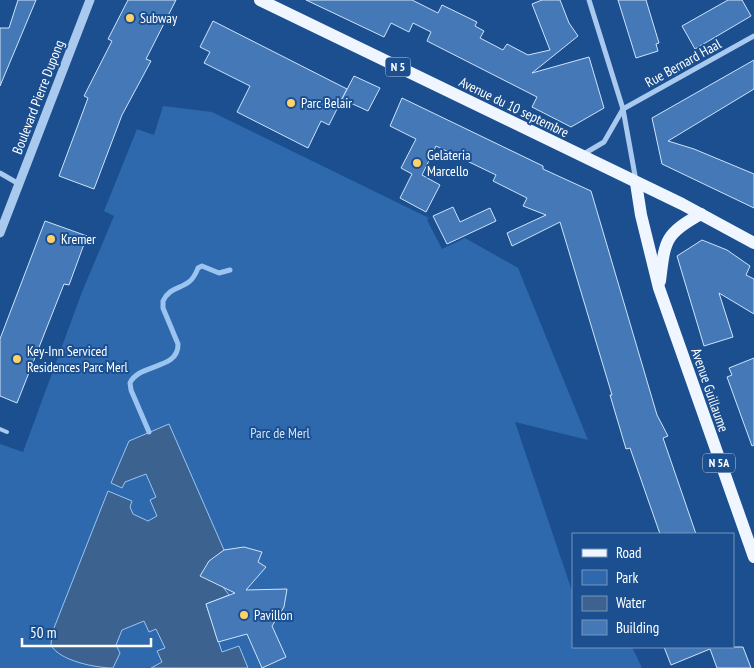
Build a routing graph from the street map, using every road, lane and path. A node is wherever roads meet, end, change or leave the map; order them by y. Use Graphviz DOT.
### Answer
graph roads {
  1 [pos="90,0"];
  2 [pos="260,0"];
  3 [pos="589,0"];
  4 [pos="754,36"];
  5 [pos="623,108"];
  6 [pos="580,155"];
  7 [pos="0,174"];
  8 [pos="636,183"];
  9 [pos="19,184"];
  10 [pos="702,214"];
  11 [pos="0,233"];
  12 [pos="754,243"];
  13 [pos="659,288"];
  14 [pos="0,429"];
  15 [pos="7,432"];
  16 [pos="754,557"];
  1 -- 9 [label="street, Boulevard Pierre Dupong"];
  2 -- 6 [label="main road, Avenue du 10 septembre / N 5"];
  3 -- 5 [label="street"];
  4 -- 5 [label="street, Rue Bernard Haal"];
  5 -- 6 [label="street"];
  5 -- 8 [label="street"];
  6 -- 8 [label="main road, Avenue du 10 septembre / N 5"];
  7 -- 9 [label="street"];
  8 -- 10 [label="main road, Avenue du 10 septembre / N 5"];
  8 -- 13 [label="main road, Avenue Guillaume / N 5A"];
  9 -- 11 [label="street, Boulevard Pierre Dupong"];
  10 -- 12 [label="main road, Avenue du 10 septembre / N 5"];
  10 -- 13 [label="main road, Avenue Guillaume / N 5A"];
  13 -- 16 [label="main road, Avenue Guillaume / N 5A"];
  14 -- 15 [label="lane"];
}
